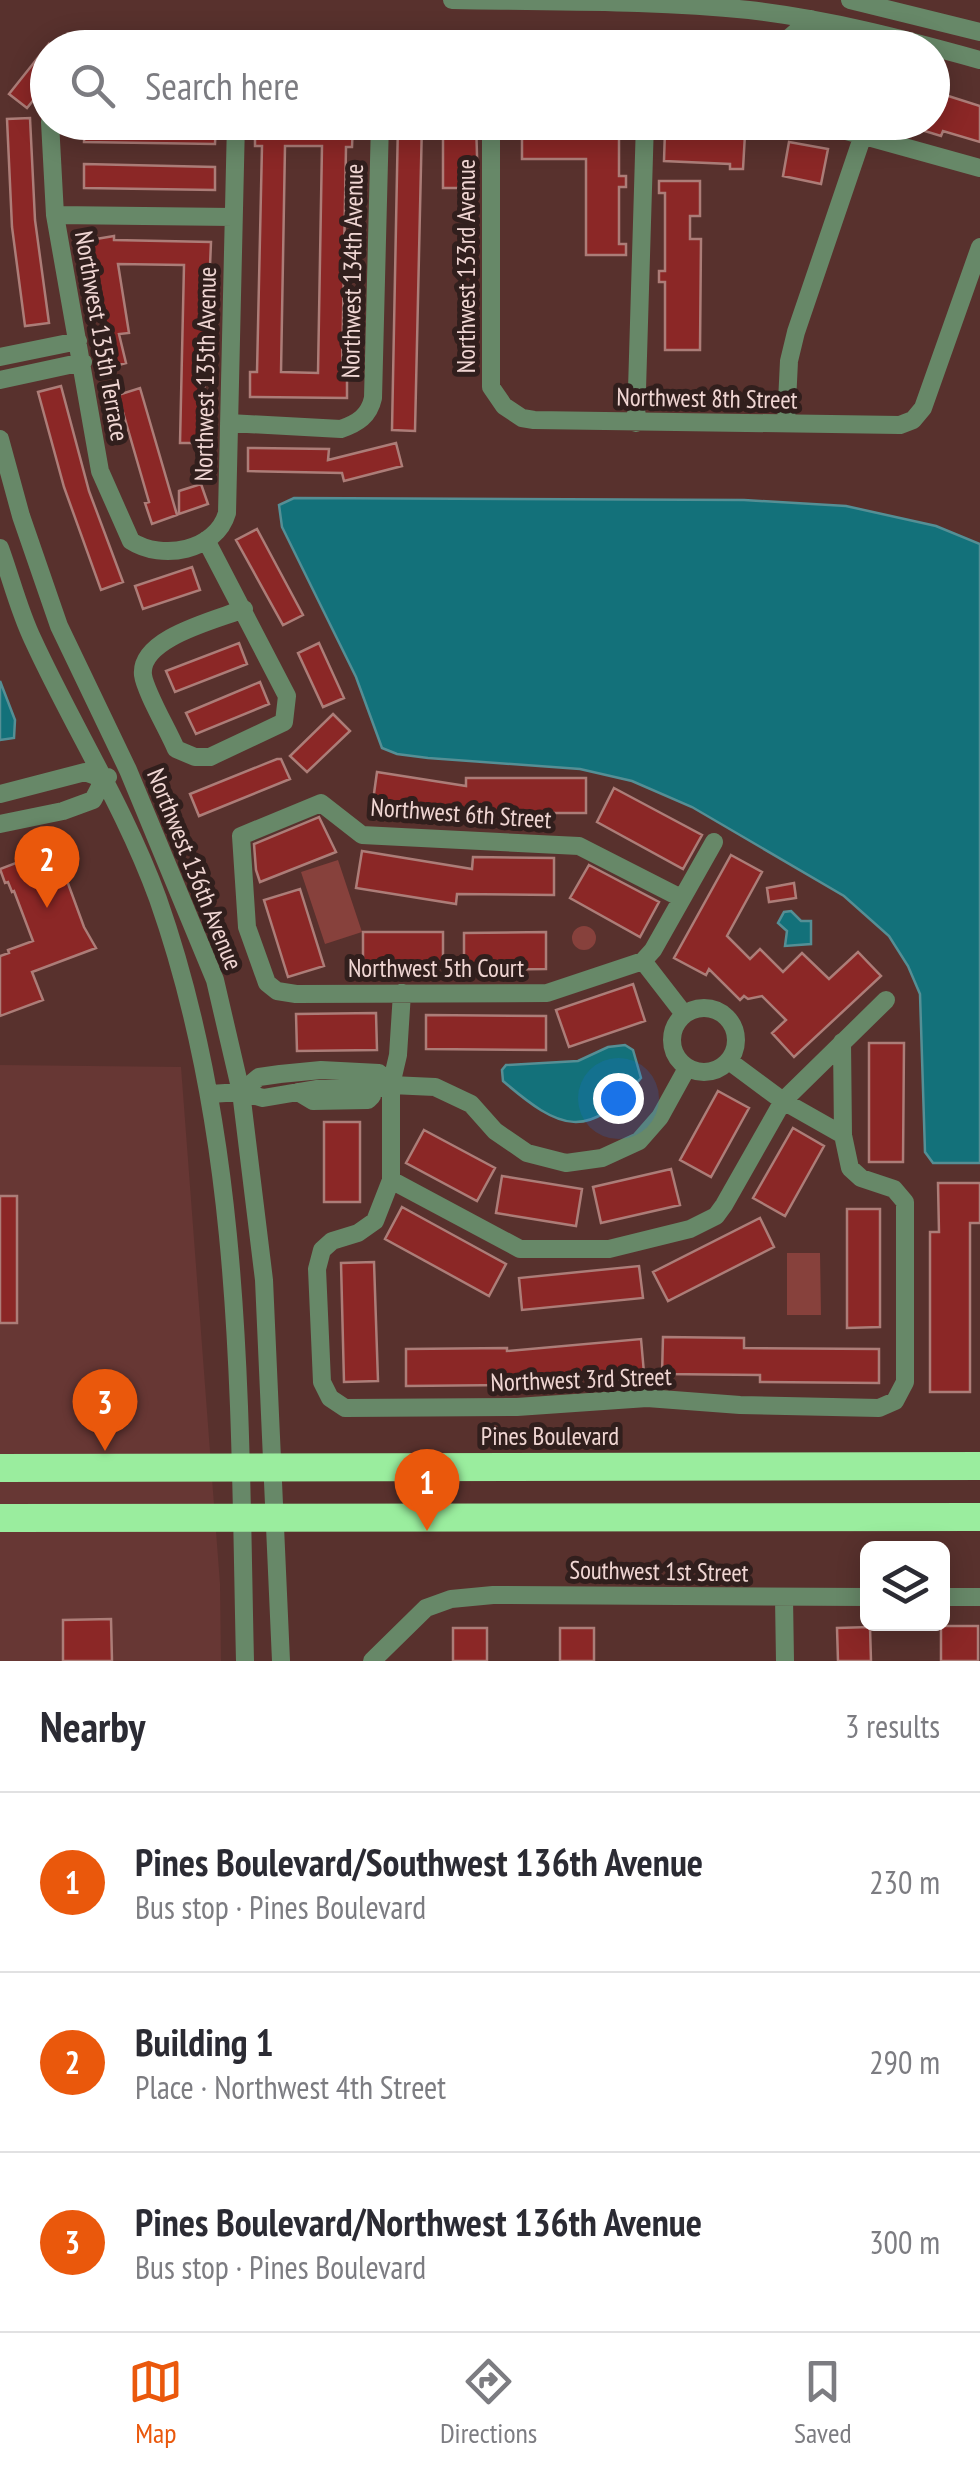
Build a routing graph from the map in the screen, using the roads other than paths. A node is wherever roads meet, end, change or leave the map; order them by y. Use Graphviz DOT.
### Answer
graph roads {
  1 [pos="452,0"];
  2 [pos="850,0"];
  3 [pos="810,19"];
  4 [pos="798,30"];
  5 [pos="812,30"];
  6 [pos="866,30"];
  7 [pos="980,32"];
  8 [pos="950,51"];
  9 [pos="980,60"];
  10 [pos="51,140"];
  11 [pos="236,140"];
  12 [pos="380,140"];
  13 [pos="491,140"];
  14 [pos="644,140"];
  15 [pos="861,140"];
  16 [pos="881,140"];
  17 [pos="980,168"];
  18 [pos="55,215"];
  19 [pos="234,217"];
  20 [pos="980,247"];
  21 [pos="78,341"];
  22 [pos="0,358"];
  23 [pos="84,362"];
  24 [pos="0,380"];
  25 [pos="504,406"];
  26 [pos="636,422"];
  27 [pos="229,423"];
  28 [pos="786,423"];
  29 [pos="0,439"];
  30 [pos="206,540"];
  31 [pos="0,548"];
  32 [pos="244,609"];
  33 [pos="128,770"];
  34 [pos="104,779"];
  35 [pos="0,794"];
  36 [pos="0,824"];
  37 [pos="714,842"];
  38 [pos="680,898"];
  39 [pos="643,961"];
  40 [pos="278,991"];
  41 [pos="402,993"];
  42 [pos="886,1000"];
  43 [pos="684,1014"];
  44 [pos="842,1042"];
  45 [pos="729,1061"];
  46 [pos="687,1068"];
  47 [pos="346,1079"];
  48 [pos="383,1087"];
  49 [pos="241,1092"];
  50 [pos="298,1092"];
  51 [pos="210,1094"];
  52 [pos="783,1101"];
  53 [pos="844,1135"];
  54 [pos="390,1180"];
  55 [pos="980,1466"];
  56 [pos="0,1468"];
  57 [pos="239,1468"];
  58 [pos="274,1468"];
  59 [pos="980,1517"];
  60 [pos="0,1518"];
  61 [pos="241,1518"];
  62 [pos="277,1518"];
  63 [pos="980,1596"];
  64 [pos="860,1597"];
  65 [pos="950,1597"];
  66 [pos="784,1598"];
  67 [pos="245,1661"];
  68 [pos="282,1661"];
  69 [pos="372,1661"];
  70 [pos="784,1661"];
  1 -- 3 [label="street"];
  2 -- 7 [label="street"];
  3 -- 4 [label="street"];
  3 -- 5 [label="street"];
  3 -- 6 [label="street"];
  8 -- 9 [label="street"];
  10 -- 18 [label="street, Northwest 135th Terrace"];
  11 -- 19 [label="street, Northwest 135th Avenue"];
  12 -- 27 [label="street, Northwest 134th Avenue"];
  13 -- 25 [label="street, Northwest 133rd Avenue"];
  14 -- 26 [label="street"];
  15 -- 28 [label="street"];
  16 -- 17 [label="street"];
  18 -- 19 [label="street"];
  18 -- 21 [label="street, Northwest 135th Terrace"];
  19 -- 27 [label="street, Northwest 135th Avenue"];
  20 -- 28 [label="street, Northwest 8th Street"];
  21 -- 22 [label="street"];
  21 -- 23 [label="street, Northwest 135th Terrace"];
  23 -- 24 [label="street"];
  23 -- 30 [label="street, Northwest 135th Terrace"];
  25 -- 26 [label="street, Northwest 8th Street"];
  26 -- 28 [label="street, Northwest 8th Street"];
  27 -- 30 [label="street, Northwest 135th Avenue"];
  29 -- 33 [label="street, Northwest 136th Avenue"];
  30 -- 32 [label="street"];
  31 -- 34 [label="street, Northwest 136th Avenue"];
  32 -- 32 [label="street"];
  33 -- 34 [label="street"];
  33 -- 49 [label="street, Northwest 136th Avenue"];
  34 -- 35 [label="street"];
  34 -- 36 [label="street"];
  34 -- 51 [label="street, Northwest 136th Avenue"];
  37 -- 38 [label="street"];
  38 -- 39 [label="street"];
  38 -- 40 [label="street, Northwest 6th Street"];
  39 -- 41 [label="street, Northwest 5th Court"];
  39 -- 43 [label="street"];
  40 -- 41 [label="street, Northwest 5th Court"];
  41 -- 48 [label="street"];
  42 -- 44 [label="street"];
  43 -- 45 [label="street"];
  43 -- 46 [label="street"];
  44 -- 52 [label="street"];
  44 -- 53 [label="street"];
  45 -- 46 [label="street"];
  45 -- 52 [label="street"];
  46 -- 48 [label="street"];
  47 -- 48 [label="street"];
  47 -- 49 [label="street"];
  47 -- 50 [label="street"];
  48 -- 50 [label="street"];
  48 -- 54 [label="street"];
  49 -- 50 [label="street"];
  49 -- 51 [label="street"];
  49 -- 58 [label="street, Northwest 136th Avenue"];
  51 -- 57 [label="street, Northwest 136th Avenue"];
  52 -- 53 [label="street"];
  52 -- 54 [label="street"];
  53 -- 54 [label="street, Northwest 3rd Street"];
  55 -- 58 [label="highway, Pines Boulevard"];
  56 -- 57 [label="highway, Pines Boulevard"];
  57 -- 58 [label="highway, Pines Boulevard"];
  57 -- 61 [label="street, Northwest 136th Avenue"];
  58 -- 62 [label="street, Northwest 136th Avenue"];
  59 -- 62 [label="highway"];
  60 -- 61 [label="highway"];
  61 -- 62 [label="highway"];
  61 -- 67 [label="street, Northwest 136th Avenue"];
  62 -- 68 [label="street, Northwest 136th Avenue"];
  63 -- 65 [label="street"];
  64 -- 66 [label="street, Southwest 1st Street"];
  66 -- 69 [label="street, Southwest 1st Street"];
  66 -- 70 [label="street"];
}
